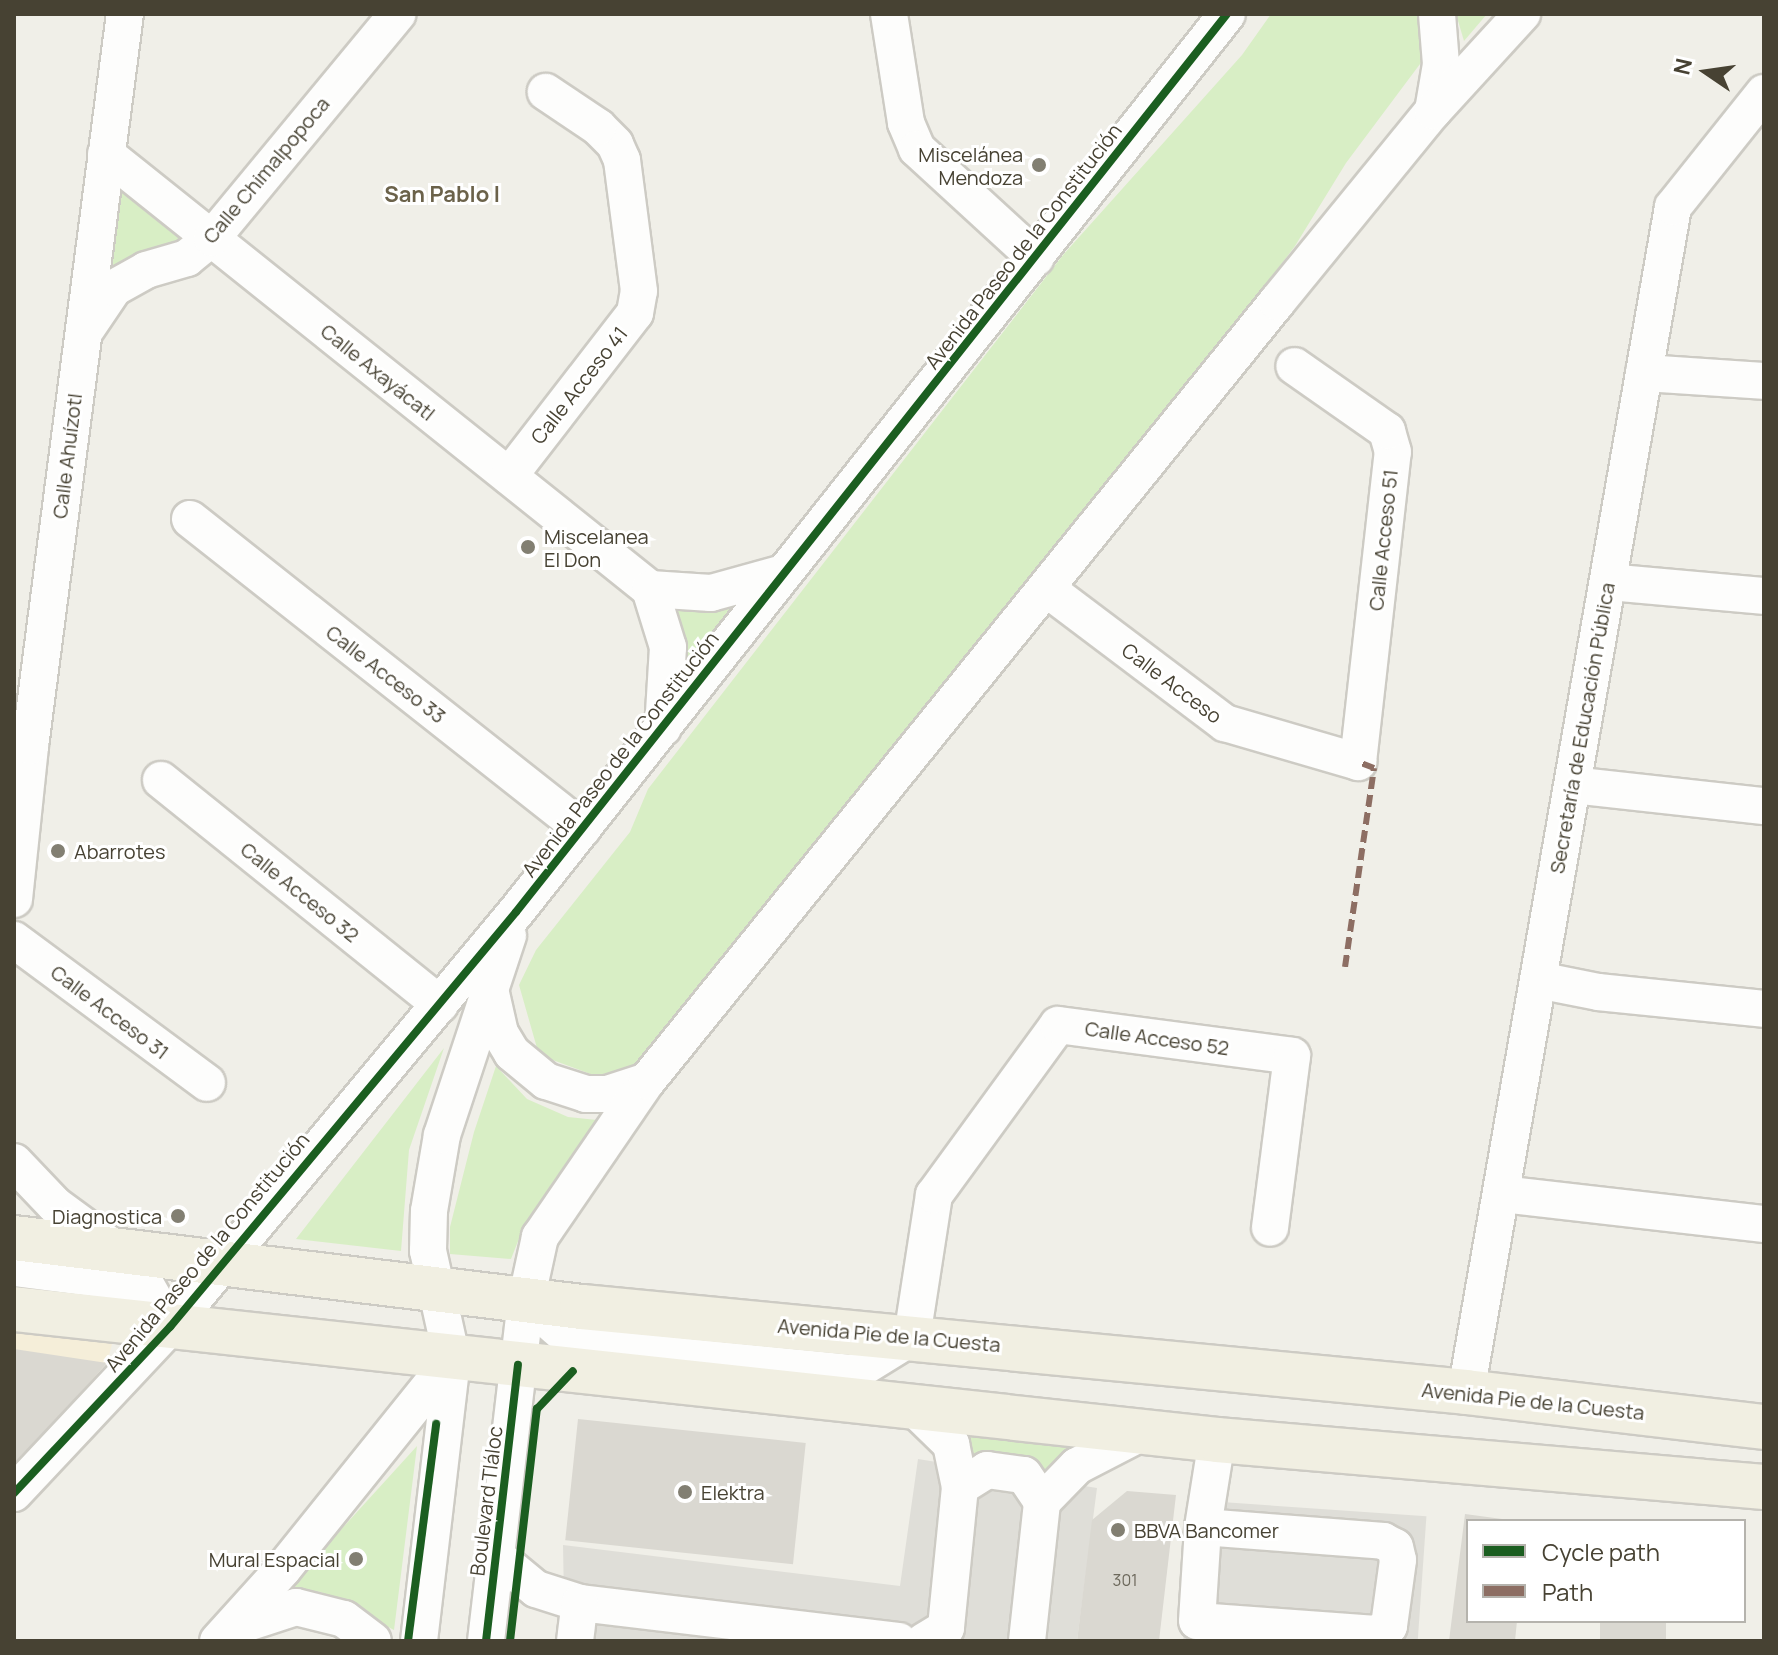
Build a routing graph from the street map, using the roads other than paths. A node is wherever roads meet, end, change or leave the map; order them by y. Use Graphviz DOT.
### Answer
graph roads {
  1 [pos="125,14"];
  2 [pos="397,14"];
  3 [pos="889,14"];
  4 [pos="1227,14"];
  5 [pos="1437,14"];
  6 [pos="1522,14"];
  7 [pos="546,92"];
  8 [pos="1764,93"];
  9 [pos="1433,111"];
  10 [pos="106,154"];
  11 [pos="212,238"];
  12 [pos="1036,258"];
  13 [pos="84,332"];
  14 [pos="1294,366"];
  15 [pos="1644,373"];
  16 [pos="1764,381"];
  17 [pos="509,476"];
  18 [pos="190,519"];
  19 [pos="780,574"];
  20 [pos="1608,582"];
  21 [pos="650,589"];
  22 [pos="1047,589"];
  23 [pos="1764,596"];
  24 [pos="663,728"];
  25 [pos="1358,762"];
  26 [pos="161,780"];
  27 [pos="1573,785"];
  28 [pos="1764,806"];
  29 [pos="582,829"];
  30 [pos="14,899"];
  31 [pos="516,912"];
  32 [pos="14,940"];
  33 [pos="1538,980"];
  34 [pos="490,988"];
  35 [pos="440,1004"];
  36 [pos="1764,1009"];
  37 [pos="647,1081"];
  38 [pos="207,1083"];
  39 [pos="14,1162"];
  40 [pos="1501,1194"];
  41 [pos="1764,1224"];
  42 [pos="1270,1228"];
  43 [pos="14,1238"];
  44 [pos="115,1249"];
  45 [pos="221,1263"];
  46 [pos="14,1268"];
  47 [pos="435,1289"];
  48 [pos="526,1301"];
  49 [pos="14,1309"];
  50 [pos="170,1327"];
  51 [pos="912,1337"];
  52 [pos="452,1359"];
  53 [pos="518,1365"];
  54 [pos="1466,1392"];
  55 [pos="914,1408"];
  56 [pos="1764,1427"];
  57 [pos="1143,1432"];
  58 [pos="1217,1440"];
  59 [pos="960,1487"];
  60 [pos="1764,1487"];
  61 [pos="14,1493"];
  62 [pos="1042,1502"];
  63 [pos="1203,1527"];
  64 [pos="496,1556"];
  65 [pos="580,1603"];
  66 [pos="1198,1631"];
  67 [pos="224,1634"];
  68 [pos="936,1637"];
  69 [pos="373,1641"];
  70 [pos="419,1641"];
  71 [pos="486,1641"];
  72 [pos="575,1641"];
  73 [pos="899,1641"];
  74 [pos="1027,1641"];
  1 -- 10 [label="street, Calle Ahuízotl"];
  2 -- 11 [label="street, Calle Chimalpopoca"];
  3 -- 12 [label="street"];
  4 -- 12 [label="street, Avenida Paseo de la Constitución"];
  5 -- 9 [label="street"];
  6 -- 9 [label="street"];
  7 -- 17 [label="street, Calle Acceso 41"];
  8 -- 15 [label="street, Secretaría de Educación Pública"];
  9 -- 22 [label="street"];
  10 -- 11 [label="street, Calle Axayácatl"];
  10 -- 13 [label="street, Calle Ahuízotl"];
  11 -- 13 [label="street, Calle Chimalpopoca"];
  11 -- 17 [label="street, Calle Axayácatl"];
  12 -- 19 [label="street, Avenida Paseo de la Constitución"];
  13 -- 30 [label="street, Calle Ahuízotl"];
  14 -- 25 [label="street, Calle Acceso 51"];
  15 -- 16 [label="street"];
  15 -- 20 [label="street, Secretaría de Educación Pública"];
  17 -- 21 [label="street, Calle Axayácatl"];
  18 -- 29 [label="street, Calle Acceso 33"];
  19 -- 21 [label="street"];
  19 -- 24 [label="street, Avenida Paseo de la Constitución"];
  20 -- 23 [label="street"];
  20 -- 27 [label="street, Secretaría de Educación Pública"];
  21 -- 24 [label="street"];
  22 -- 25 [label="street, Calle Acceso"];
  22 -- 37 [label="street"];
  24 -- 29 [label="street, Avenida Paseo de la Constitución"];
  26 -- 35 [label="street, Calle Acceso 32"];
  27 -- 28 [label="street"];
  27 -- 33 [label="street, Secretaría de Educación Pública"];
  29 -- 31 [label="street, Avenida Paseo de la Constitución"];
  31 -- 34 [label="street"];
  31 -- 35 [label="street, Avenida Paseo de la Constitución"];
  32 -- 38 [label="street, Calle Acceso 31"];
  33 -- 36 [label="street"];
  33 -- 40 [label="street, Secretaría de Educación Pública"];
  34 -- 37 [label="street"];
  34 -- 47 [label="street"];
  35 -- 45 [label="street, Avenida Paseo de la Constitución"];
  37 -- 48 [label="street"];
  39 -- 44 [label="street"];
  40 -- 41 [label="street"];
  40 -- 54 [label="street, Secretaría de Educación Pública"];
  42 -- 51 [label="street, Calle Acceso 52"];
  43 -- 44 [label="main road, Avenida Pie de la Cuesta"];
  44 -- 45 [label="main road, Avenida Pie de la Cuesta"];
  45 -- 47 [label="main road, Avenida Pie de la Cuesta"];
  45 -- 50 [label="street, Avenida Paseo de la Constitución"];
  46 -- 50 [label="street"];
  47 -- 48 [label="main road, Avenida Pie de la Cuesta"];
  47 -- 52 [label="street"];
  48 -- 51 [label="main road, Avenida Pie de la Cuesta"];
  48 -- 52 [label="main road"];
  48 -- 53 [label="street, Boulevard Tláloc"];
  49 -- 50 [label="main road"];
  50 -- 52 [label="main road"];
  50 -- 61 [label="street, Avenida Paseo de la Constitución"];
  51 -- 54 [label="main road, Avenida Pie de la Cuesta"];
  52 -- 53 [label="main road"];
  52 -- 67 [label="street"];
  52 -- 70 [label="street"];
  53 -- 55 [label="main road"];
  53 -- 64 [label="street, Boulevard Tláloc"];
  54 -- 56 [label="main road, Avenida Pie de la Cuesta"];
  55 -- 57 [label="main road"];
  55 -- 59 [label="street"];
  57 -- 58 [label="main road"];
  57 -- 62 [label="street"];
  58 -- 60 [label="main road"];
  58 -- 63 [label="street"];
  59 -- 62 [label="street"];
  59 -- 68 [label="street"];
  62 -- 74 [label="street"];
  63 -- 66 [label="street"];
  63 -- 66 [label="street"];
  64 -- 65 [label="street"];
  64 -- 71 [label="street, Boulevard Tláloc"];
  65 -- 72 [label="street"];
  65 -- 73 [label="street"];
  67 -- 69 [label="street"];
}
